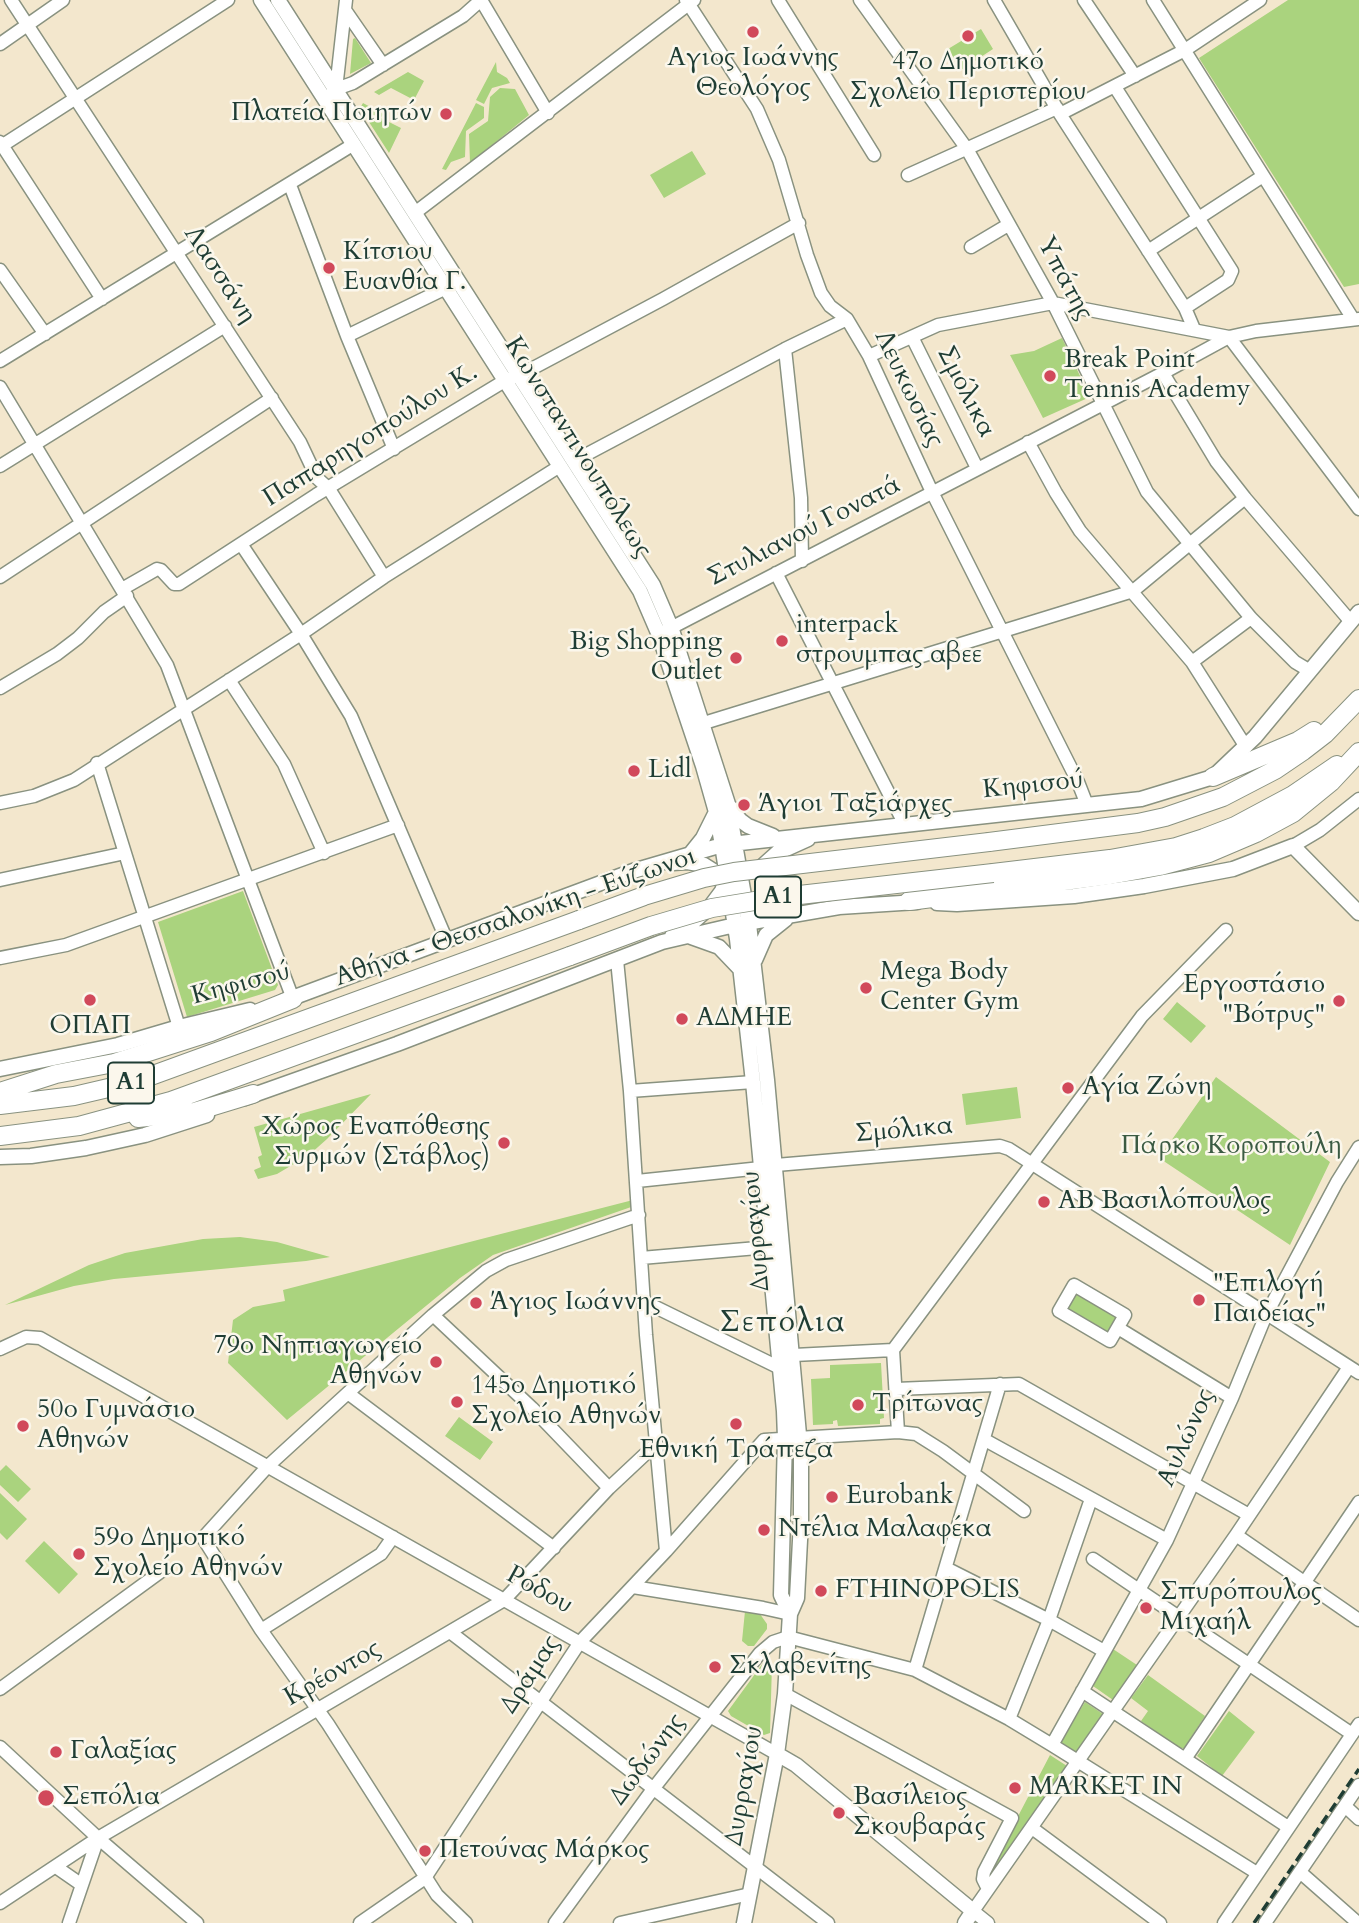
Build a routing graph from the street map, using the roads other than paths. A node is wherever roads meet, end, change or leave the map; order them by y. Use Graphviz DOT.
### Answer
graph roads {
  1 [pos="11,0"];
  2 [pos="63,0"];
  3 [pos="228,0"];
  4 [pos="261,0"];
  5 [pos="278,0"];
  6 [pos="481,0"];
  7 [pos="860,0"];
  8 [pos="994,0"];
  9 [pos="1084,0"];
  10 [pos="1153,0"];
  11 [pos="1260,0"];
  12 [pos="690,1"];
  13 [pos="783,2"];
  14 [pos="345,5"];
  15 [pos="28,25"];
  16 [pos="0,44"];
  17 [pos="1185,50"];
  18 [pos="383,65"];
  19 [pos="1136,76"];
  20 [pos="1115,87"];
  21 [pos="331,94"];
  22 [pos="76,97"];
  23 [pos="1058,111"];
  24 [pos="548,113"];
  25 [pos="354,144"];
  26 [pos="1,145"];
  27 [pos="967,149"];
  28 [pos="874,155"];
  29 [pos="908,175"];
  30 [pos="1263,176"];
  31 [pos="290,185"];
  32 [pos="416,212"];
  33 [pos="1198,219"];
  34 [pos="799,223"];
  35 [pos="1008,225"];
  36 [pos="971,247"];
  37 [pos="1148,251"];
  38 [pos="178,253"];
  39 [pos="0,270"];
  40 [pos="446,288"];
  41 [pos="102,299"];
  42 [pos="1053,303"];
  43 [pos="1185,308"];
  44 [pos="847,319"];
  45 [pos="1356,319"];
  46 [pos="225,326"];
  47 [pos="1194,329"];
  48 [pos="45,334"];
  49 [pos="347,336"];
  50 [pos="912,337"];
  51 [pos="1229,337"];
  52 [pos="785,349"];
  53 [pos="869,356"];
  54 [pos="0,361"];
  55 [pos="1163,373"];
  56 [pos="513,378"];
  57 [pos="0,387"];
  58 [pos="272,398"];
  59 [pos="1103,404"];
  60 [pos="1028,442"];
  61 [pos="33,445"];
  62 [pos="394,449"];
  63 [pos="567,464"];
  64 [pos="0,466"];
  65 [pos="977,468"];
  66 [pos="328,489"];
  67 [pos="932,492"];
  68 [pos="1245,498"];
  69 [pos="1359,509"];
  70 [pos="81,523"];
  71 [pos="241,544"];
  72 [pos="1190,544"];
  73 [pos="802,561"];
  74 [pos="776,573"];
  75 [pos="0,577"];
  76 [pos="384,577"];
  77 [pos="1133,591"];
  78 [pos="124,593"];
  79 [pos="1355,617"];
  80 [pos="1251,618"];
  81 [pos="665,631"];
  82 [pos="1002,632"];
  83 [pos="301,634"];
  84 [pos="1192,662"];
  85 [pos="1310,671"];
  86 [pos="229,680"];
  87 [pos="834,683"];
  88 [pos="0,688"];
  89 [pos="1353,706"];
  90 [pos="184,708"];
  91 [pos="704,723"];
  92 [pos="1246,747"];
  93 [pos="1359,750"];
  94 [pos="97,763"];
  95 [pos="1213,777"];
  96 [pos="1359,799"];
  97 [pos="0,803"];
  98 [pos="1087,805"];
  99 [pos="722,808"];
  100 [pos="398,825"];
  101 [pos="905,825"];
  102 [pos="819,834"];
  103 [pos="778,837"];
  104 [pos="729,844"];
  105 [pos="1293,846"];
  106 [pos="125,853"];
  107 [pos="324,853"];
  108 [pos="691,853"];
  109 [pos="648,866"];
  110 [pos="248,878"];
  111 [pos="726,879"];
  112 [pos="0,880"];
  113 [pos="743,890"];
  114 [pos="909,901"];
  115 [pos="824,910"];
  116 [pos="1359,913"];
  117 [pos="145,916"];
  118 [pos="789,917"];
  119 [pos="742,925"];
  120 [pos="1226,930"];
  121 [pos="690,936"];
  122 [pos="447,941"];
  123 [pos="662,942"];
  124 [pos="0,958"];
  125 [pos="617,960"];
  126 [pos="747,967"];
  127 [pos="293,999"];
  128 [pos="180,1027"];
  129 [pos="0,1069"];
  130 [pos="753,1082"];
  131 [pos="629,1091"];
  132 [pos="0,1092"];
  133 [pos="253,1094"];
  134 [pos="0,1105"];
  135 [pos="110,1120"];
  136 [pos="0,1136"];
  137 [pos="1359,1147"];
  138 [pos="0,1157"];
  139 [pos="1031,1164"];
  140 [pos="769,1166"];
  141 [pos="636,1181"];
  142 [pos="639,1215"];
  143 [pos="769,1247"];
  144 [pos="641,1258"];
  145 [pos="643,1301"];
  146 [pos="433,1315"];
  147 [pos="1266,1315"];
  148 [pos="1118,1328"];
  149 [pos="0,1349"];
  150 [pos="893,1350"];
  151 [pos="794,1355"];
  152 [pos="780,1368"];
  153 [pos="1354,1370"];
  154 [pos="1000,1384"];
  155 [pos="896,1389"];
  156 [pos="349,1394"];
  157 [pos="1232,1398"];
  158 [pos="898,1432"];
  159 [pos="801,1437"];
  160 [pos="785,1438"];
  161 [pos="985,1440"];
  162 [pos="656,1444"];
  163 [pos="268,1466"];
  164 [pos="975,1475"];
  165 [pos="1194,1483"];
  166 [pos="609,1488"];
  167 [pos="1091,1499"];
  168 [pos="1359,1502"];
  169 [pos="1024,1511"];
  170 [pos="1249,1515"];
  171 [pos="1236,1535"];
  172 [pos="393,1537"];
  173 [pos="1167,1540"];
  174 [pos="554,1548"];
  175 [pos="666,1551"];
  176 [pos="1093,1559"];
  177 [pos="946,1568"];
  178 [pos="163,1570"];
  179 [pos="1304,1582"];
  180 [pos="633,1587"];
  181 [pos="1139,1590"];
  182 [pos="504,1600"];
  183 [pos="790,1614"];
  184 [pos="1179,1615"];
  185 [pos="1049,1620"];
  186 [pos="1359,1620"];
  187 [pos="261,1630"];
  188 [pos="450,1632"];
  189 [pos="788,1637"];
  190 [pos="580,1642"];
  191 [pos="1104,1651"];
  192 [pos="1247,1664"];
  193 [pos="915,1670"];
  194 [pos="0,1689"];
  195 [pos="1082,1691"];
  196 [pos="785,1694"];
  197 [pos="540,1703"];
  198 [pos="317,1710"];
  199 [pos="1111,1711"];
  200 [pos="710,1716"];
  201 [pos="1009,1719"];
  202 [pos="1356,1729"];
  203 [pos="1052,1745"];
  204 [pos="0,1747"];
  205 [pos="777,1754"];
  206 [pos="1185,1759"];
  207 [pos="1078,1761"];
  208 [pos="1359,1785"];
  209 [pos="653,1789"];
  210 [pos="1345,1806"];
  211 [pos="1359,1819"];
  212 [pos="1288,1827"];
  213 [pos="1032,1828"];
  214 [pos="98,1838"];
  215 [pos="756,1866"];
  216 [pos="56,1867"];
  217 [pos="1300,1872"];
  218 [pos="1257,1873"];
  219 [pos="425,1878"];
  220 [pos="82,1885"];
  221 [pos="988,1889"];
  222 [pos="750,1894"];
  223 [pos="0,1903"];
  224 [pos="969,1917"];
  225 [pos="69,1923"];
  226 [pos="197,1923"];
  227 [pos="359,1923"];
  228 [pos="466,1923"];
  229 [pos="555,1923"];
  230 [pos="620,1923"];
  231 [pos="744,1923"];
  232 [pos="828,1923"];
  233 [pos="988,1923"];
  234 [pos="1160,1923"];
  235 [pos="1224,1923"];
  236 [pos="1265,1923"];
  237 [pos="1358,1923"];
  1 -- 15 [label="street, Λασσάνη"];
  2 -- 15 [label="street"];
  3 -- 22 [label="street"];
  4 -- 21 [label="main road, Κωνσταντινουπόλεως"];
  5 -- 21 [label="main road, Κωνσταντινουπόλεως"];
  6 -- 18 [label="street"];
  6 -- 24 [label="street"];
  7 -- 27 [label="street, Υπάτης"];
  8 -- 23 [label="street"];
  9 -- 19 [label="street"];
  10 -- 17 [label="street"];
  11 -- 17 [label="street"];
  12 -- 24 [label="street"];
  12 -- 34 [label="street, Λευκωσίας"];
  13 -- 28 [label="street"];
  14 -- 18 [label="street"];
  14 -- 21 [label="street"];
  15 -- 16 [label="street"];
  15 -- 22 [label="street, Λασσάνη"];
  17 -- 19 [label="street"];
  17 -- 30 [label="street"];
  18 -- 21 [label="street"];
  19 -- 20 [label="street"];
  20 -- 23 [label="street"];
  20 -- 33 [label="street"];
  21 -- 25 [label="main road, Κωνσταντινουπόλεως"];
  21 -- 32 [label="main road, Κωνσταντινουπόλεως"];
  22 -- 26 [label="street"];
  22 -- 38 [label="street, Λασσάνη"];
  23 -- 27 [label="street"];
  23 -- 37 [label="street"];
  24 -- 32 [label="street"];
  25 -- 31 [label="street"];
  25 -- 40 [label="main road, Κωνσταντινουπόλεως"];
  26 -- 41 [label="street"];
  27 -- 29 [label="street"];
  27 -- 35 [label="street, Υπάτης"];
  30 -- 33 [label="street"];
  30 -- 45 [label="street"];
  31 -- 38 [label="street"];
  31 -- 49 [label="street"];
  32 -- 56 [label="main road, Κωνσταντινουπόλεως"];
  33 -- 37 [label="street"];
  33 -- 43 [label="street"];
  34 -- 44 [label="street, Λευκωσίας"];
  34 -- 56 [label="street, Παπαρηγοπούλου Κ."];
  35 -- 36 [label="street"];
  35 -- 42 [label="street, Υπάτης"];
  37 -- 43 [label="street"];
  38 -- 41 [label="street"];
  38 -- 46 [label="street, Λασσάνη"];
  39 -- 48 [label="street"];
  40 -- 49 [label="street"];
  40 -- 56 [label="main road, Κωνσταντινουπόλεως"];
  41 -- 48 [label="street"];
  42 -- 47 [label="street"];
  42 -- 50 [label="street"];
  42 -- 59 [label="street, Υπάτης"];
  43 -- 47 [label="street"];
  44 -- 52 [label="street"];
  44 -- 53 [label="street, Λευκωσίας"];
  45 -- 51 [label="street, Στυλιανού Γονατά"];
  46 -- 58 [label="street, Λασσάνη"];
  46 -- 61 [label="street"];
  47 -- 51 [label="street"];
  48 -- 54 [label="street"];
  49 -- 62 [label="street"];
  50 -- 53 [label="street"];
  50 -- 65 [label="street, Σμόλικα"];
  51 -- 55 [label="street, Στυλιανού Γονατά"];
  51 -- 69 [label="street"];
  52 -- 63 [label="street"];
  52 -- 73 [label="street"];
  53 -- 67 [label="street, Λευκωσίας"];
  55 -- 59 [label="street, Στυλιανού Γονατά"];
  55 -- 68 [label="street"];
  56 -- 62 [label="street, Παπαρηγοπούλου Κ."];
  56 -- 63 [label="main road, Κωνσταντινουπόλεως"];
  57 -- 61 [label="street"];
  58 -- 66 [label="street, Λασσάνη"];
  58 -- 70 [label="street"];
  59 -- 60 [label="street, Στυλιανού Γονατά"];
  59 -- 72 [label="street, Υπάτης"];
  60 -- 65 [label="street, Στυλιανού Γονατά"];
  60 -- 77 [label="street"];
  61 -- 64 [label="street"];
  61 -- 70 [label="street"];
  62 -- 66 [label="street, Παπαρηγοπούλου Κ."];
  63 -- 76 [label="street"];
  63 -- 81 [label="main road, Κωνσταντινουπόλεως"];
  65 -- 67 [label="street, Στυλιανού Γονατά"];
  66 -- 71 [label="street, Παπαρηγοπούλου Κ."];
  66 -- 76 [label="street, Λασσάνη"];
  67 -- 73 [label="street, Στυλιανού Γονατά"];
  67 -- 82 [label="street, Λευκωσίας"];
  68 -- 72 [label="street"];
  68 -- 79 [label="street"];
  70 -- 75 [label="street"];
  70 -- 78 [label="street"];
  71 -- 78 [label="street, Παπαρηγοπούλου Κ."];
  71 -- 83 [label="street"];
  72 -- 77 [label="street"];
  72 -- 80 [label="street, Υπάτης"];
  73 -- 74 [label="street, Στυλιανού Γονατά"];
  74 -- 81 [label="street, Στυλιανού Γονατά"];
  74 -- 87 [label="street"];
  76 -- 83 [label="street"];
  77 -- 82 [label="street"];
  77 -- 84 [label="street"];
  78 -- 88 [label="street, Παπαρηγοπούλου Κ."];
  78 -- 90 [label="street"];
  79 -- 85 [label="main road, Κηφισού"];
  80 -- 84 [label="street"];
  80 -- 85 [label="street, Υπάτης"];
  81 -- 91 [label="main road, Κωνσταντινουπόλεως"];
  81 -- 99 [label="main road, Κωνσταντινουπόλεως"];
  82 -- 87 [label="street"];
  82 -- 98 [label="street, Λευκωσίας"];
  83 -- 86 [label="street"];
  83 -- 100 [label="street"];
  84 -- 92 [label="street"];
  85 -- 92 [label="main road, Κηφισού"];
  86 -- 90 [label="street"];
  86 -- 107 [label="street"];
  87 -- 91 [label="street"];
  87 -- 101 [label="street"];
  89 -- 95 [label="highway"];
  89 -- 134 [label="highway, Αθήνα - Θεσσαλονίκη - Εύζωνοι / Α1, bridge"];
  90 -- 94 [label="street"];
  90 -- 110 [label="street"];
  91 -- 99 [label="main road, Κωνσταντινουπόλεως"];
  92 -- 95 [label="main road, Κηφισού"];
  93 -- 114 [label="highway"];
  93 -- 135 [label="highway, Αθήνα - Θεσσαλονίκη - Εύζωνοι / Α1, bridge"];
  94 -- 97 [label="street"];
  94 -- 106 [label="street"];
  95 -- 98 [label="main road, Κηφισού"];
  96 -- 105 [label="street"];
  98 -- 101 [label="main road, Κηφισού"];
  99 -- 103 [label="main road"];
  99 -- 104 [label="main road, Κωνσταντινουπόλεως"];
  99 -- 108 [label="main road"];
  100 -- 107 [label="street"];
  100 -- 122 [label="street"];
  101 -- 102 [label="main road, Κηφισού"];
  102 -- 103 [label="main road, Κηφισού"];
  102 -- 113 [label="main road"];
  103 -- 104 [label="main road, Κηφισού"];
  104 -- 108 [label="main road, Κηφισού"];
  104 -- 111 [label="main road"];
  104 -- 113 [label="main road"];
  105 -- 114 [label="main road"];
  105 -- 116 [label="main road"];
  106 -- 112 [label="street"];
  106 -- 117 [label="street"];
  107 -- 110 [label="street"];
  108 -- 109 [label="main road, Κηφισού"];
  109 -- 111 [label="main road"];
  109 -- 122 [label="main road, Κηφισού"];
  110 -- 117 [label="street"];
  110 -- 127 [label="street"];
  111 -- 113 [label="main road"];
  111 -- 119 [label="main road"];
  111 -- 123 [label="main road"];
  113 -- 115 [label="main road"];
  113 -- 119 [label="main road"];
  114 -- 115 [label="main road"];
  115 -- 118 [label="main road"];
  117 -- 124 [label="street"];
  117 -- 128 [label="street"];
  118 -- 119 [label="main road"];
  118 -- 126 [label="main road"];
  119 -- 121 [label="main road"];
  119 -- 126 [label="main road, Δυρραχίου"];
  120 -- 139 [label="street"];
  121 -- 123 [label="main road"];
  121 -- 126 [label="main road"];
  122 -- 127 [label="main road, Κηφισού"];
  123 -- 125 [label="main road"];
  125 -- 131 [label="street"];
  125 -- 133 [label="main road"];
  126 -- 130 [label="main road, Δυρραχίου"];
  126 -- 140 [label="main road, Δυρραχίου"];
  127 -- 128 [label="main road, Κηφισού"];
  127 -- 132 [label="highway"];
  128 -- 129 [label="main road, Κηφισού"];
  130 -- 131 [label="street"];
  130 -- 140 [label="main road, Δυρραχίου"];
  131 -- 141 [label="street"];
  133 -- 135 [label="highway"];
  133 -- 138 [label="main road"];
  135 -- 136 [label="highway, Αθήνα - Θεσσαλονίκη - Εύζωνοι / Α1"];
  137 -- 147 [label="street, Αυλώνος"];
  139 -- 140 [label="street, Σμόλικα"];
  139 -- 147 [label="street, Σμόλικα"];
  139 -- 150 [label="street"];
  140 -- 141 [label="street, Σμόλικα"];
  140 -- 143 [label="main road, Δυρραχίου"];
  140 -- 151 [label="main road, Δυρραχίου"];
  141 -- 142 [label="street"];
  142 -- 144 [label="street"];
  142 -- 146 [label="street"];
  143 -- 144 [label="street"];
  143 -- 152 [label="main road, Δυρραχίου"];
  144 -- 145 [label="street"];
  145 -- 152 [label="street"];
  145 -- 162 [label="street"];
  146 -- 156 [label="street"];
  146 -- 166 [label="street"];
  147 -- 153 [label="street, Σμόλικα"];
  147 -- 157 [label="street, Αυλώνος"];
  148 -- 148 [label="street"];
  148 -- 157 [label="street"];
  149 -- 163 [label="street, Ρόδου"];
  150 -- 151 [label="street"];
  150 -- 155 [label="street"];
  151 -- 159 [label="main road, Δυρραχίου"];
  152 -- 160 [label="main road, Δυρραχίου"];
  153 -- 170 [label="street"];
  154 -- 155 [label="street"];
  154 -- 161 [label="street"];
  154 -- 165 [label="street"];
  155 -- 158 [label="street"];
  156 -- 163 [label="street"];
  156 -- 174 [label="street"];
  157 -- 165 [label="street, Αυλώνος"];
  158 -- 159 [label="street, Δράμας"];
  158 -- 164 [label="street"];
  159 -- 160 [label="street, Δράμας"];
  159 -- 183 [label="main road, Δυρραχίου"];
  160 -- 175 [label="street, Δράμας"];
  160 -- 183 [label="main road, Δυρραχίου"];
  161 -- 164 [label="street"];
  161 -- 167 [label="street"];
  162 -- 166 [label="street, Κρέοντος"];
  162 -- 175 [label="street"];
  163 -- 172 [label="street, Ρόδου"];
  163 -- 187 [label="street"];
  164 -- 169 [label="street"];
  164 -- 177 [label="street"];
  165 -- 170 [label="street"];
  165 -- 173 [label="street, Αυλώνος"];
  166 -- 174 [label="street, Κρέοντος"];
  167 -- 173 [label="street"];
  167 -- 185 [label="street"];
  168 -- 179 [label="street"];
  170 -- 171 [label="street"];
  171 -- 179 [label="street"];
  171 -- 184 [label="street"];
  172 -- 182 [label="street, Ρόδου"];
  172 -- 187 [label="street"];
  173 -- 181 [label="street, Αυλώνος"];
  174 -- 182 [label="street, Κρέοντος"];
  175 -- 180 [label="street, Δράμας"];
  176 -- 181 [label="street"];
  177 -- 185 [label="street"];
  177 -- 193 [label="street"];
  178 -- 194 [label="street"];
  179 -- 186 [label="street"];
  179 -- 192 [label="street"];
  180 -- 183 [label="street"];
  180 -- 190 [label="street, Δράμας"];
  181 -- 184 [label="street"];
  181 -- 191 [label="street, Αυλώνος"];
  182 -- 188 [label="street, Κρέοντος"];
  182 -- 190 [label="street, Ρόδου"];
  183 -- 189 [label="main road, Δυρραχίου"];
  184 -- 192 [label="street"];
  184 -- 199 [label="street"];
  185 -- 191 [label="street"];
  185 -- 201 [label="street"];
  187 -- 198 [label="street"];
  188 -- 197 [label="street"];
  188 -- 198 [label="street, Κρέοντος"];
  189 -- 193 [label="street"];
  189 -- 196 [label="main road, Δυρραχίου"];
  189 -- 200 [label="street, Δωδώνης"];
  190 -- 197 [label="street, Δράμας"];
  190 -- 200 [label="street, Ρόδου"];
  191 -- 195 [label="street, Αυλώνος"];
  192 -- 202 [label="street"];
  192 -- 206 [label="street"];
  193 -- 201 [label="street"];
  195 -- 199 [label="street"];
  195 -- 203 [label="street, Αυλώνος"];
  196 -- 205 [label="main road, Δυρραχίου"];
  196 -- 221 [label="street"];
  197 -- 209 [label="street"];
  197 -- 219 [label="street, Δράμας"];
  198 -- 214 [label="street, Κρέοντος"];
  198 -- 219 [label="street"];
  199 -- 206 [label="street"];
  199 -- 207 [label="street"];
  200 -- 205 [label="street, Ρόδου"];
  200 -- 209 [label="street, Δωδώνης"];
  201 -- 203 [label="street"];
  202 -- 212 [label="street"];
  203 -- 207 [label="street"];
  204 -- 214 [label="street"];
  205 -- 215 [label="main road, Δυρραχίου"];
  205 -- 224 [label="main road, Ρόδου"];
  206 -- 212 [label="street"];
  207 -- 213 [label="street"];
  207 -- 218 [label="street"];
  208 -- 210 [label="street"];
  209 -- 215 [label="street"];
  209 -- 229 [label="street, Δωδώνης"];
  210 -- 211 [label="street"];
  210 -- 217 [label="street"];
  212 -- 218 [label="street"];
  213 -- 221 [label="street"];
  213 -- 234 [label="street"];
  214 -- 216 [label="street, Κρέοντος"];
  214 -- 220 [label="street"];
  214 -- 226 [label="street"];
  215 -- 222 [label="main road, Δυρραχίου"];
  215 -- 232 [label="street"];
  216 -- 220 [label="street"];
  216 -- 223 [label="street, Κρέοντος"];
  217 -- 236 [label="street"];
  217 -- 237 [label="street"];
  218 -- 235 [label="street"];
  219 -- 227 [label="street, Δράμας"];
  219 -- 228 [label="street"];
  220 -- 225 [label="street"];
  221 -- 224 [label="street"];
  222 -- 230 [label="street"];
  222 -- 231 [label="main road, Δυρραχίου"];
  224 -- 233 [label="street, Ρόδου"];
}
